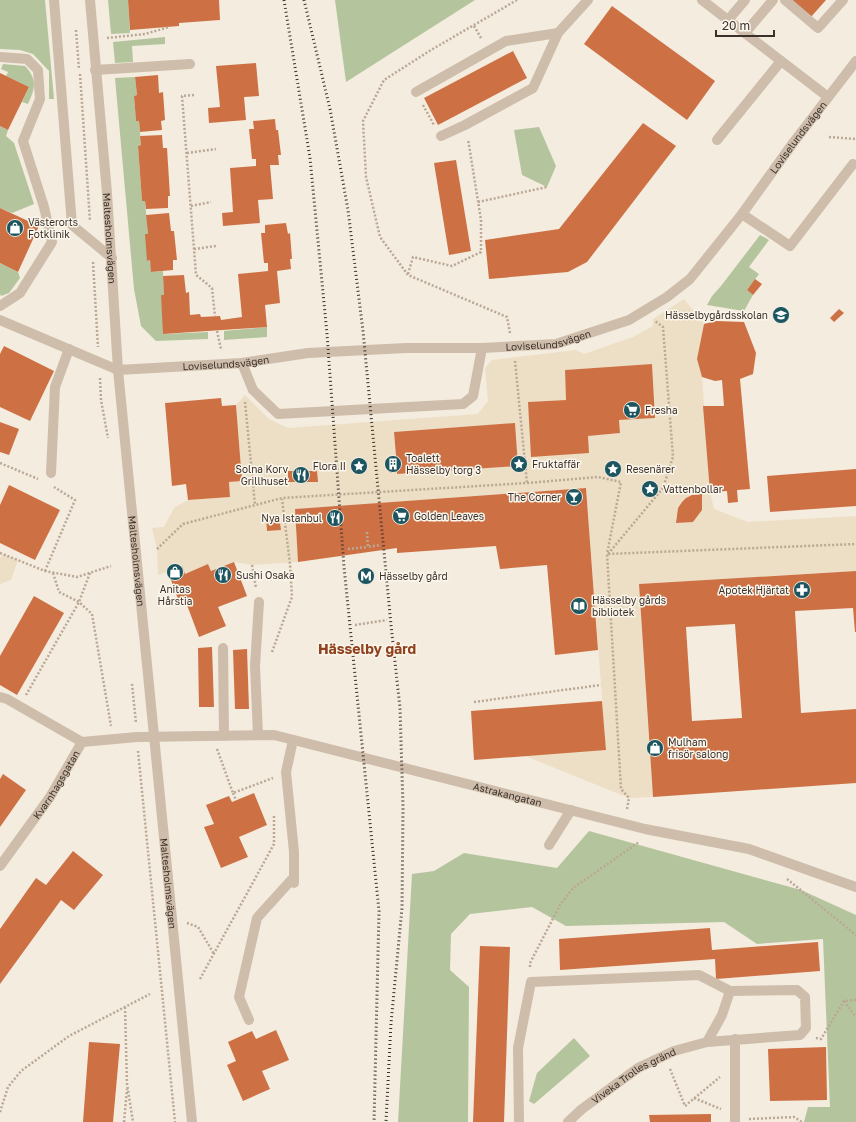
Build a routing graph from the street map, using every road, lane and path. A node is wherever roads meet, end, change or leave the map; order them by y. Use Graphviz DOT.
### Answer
graph roads {
  1 [pos="54,0"];
  2 [pos="90,0"];
  3 [pos="517,0"];
  4 [pos="588,0"];
  5 [pos="702,0"];
  6 [pos="745,0"];
  7 [pos="774,0"];
  8 [pos="784,0"];
  9 [pos="843,0"];
  10 [pos="728,20"];
  11 [pos="169,27"];
  12 [pos="558,33"];
  13 [pos="745,33"];
  14 [pos="93,40"];
  15 [pos="0,57"];
  16 [pos="781,61"];
  17 [pos="856,61"];
  18 [pos="190,64"];
  19 [pos="96,70"];
  20 [pos="416,92"];
  21 [pos="194,95"];
  22 [pos="828,97"];
  23 [pos="465,125"];
  24 [pos="441,136"];
  25 [pos="829,137"];
  26 [pos="856,139"];
  27 [pos="717,140"];
  28 [pos="216,149"];
  29 [pos="187,153"];
  30 [pos="853,164"];
  31 [pos="547,187"];
  32 [pos="211,202"];
  33 [pos="478,202"];
  34 [pos="191,206"];
  35 [pos="742,214"];
  36 [pos="216,246"];
  37 [pos="194,249"];
  38 [pos="112,258"];
  39 [pos="408,275"];
  40 [pos="0,306"];
  41 [pos="646,311"];
  42 [pos="215,316"];
  43 [pos="507,317"];
  44 [pos="0,320"];
  45 [pos="482,348"];
  46 [pos="69,349"];
  47 [pos="515,357"];
  48 [pos="242,363"];
  49 [pos="118,370"];
  50 [pos="245,396"];
  51 [pos="0,463"];
  52 [pos="51,473"];
  53 [pos="44,482"];
  54 [pos="527,483"];
  55 [pos="51,485"];
  56 [pos="282,498"];
  57 [pos="255,505"];
  58 [pos="367,532"];
  59 [pos="856,544"];
  60 [pos="380,545"];
  61 [pos="368,547"];
  62 [pos="348,548"];
  63 [pos="157,549"];
  64 [pos="0,553"];
  65 [pos="607,554"];
  66 [pos="111,566"];
  67 [pos="252,566"];
  68 [pos="45,571"];
  69 [pos="53,573"];
  70 [pos="90,573"];
  71 [pos="79,602"];
  72 [pos="259,602"];
  73 [pos="387,620"];
  74 [pos="355,625"];
  75 [pos="223,648"];
  76 [pos="269,658"];
  77 [pos="601,685"];
  78 [pos="0,697"];
  79 [pos="474,702"];
  80 [pos="20,706"];
  81 [pos="154,736"];
  82 [pos="212,736"];
  83 [pos="224,736"];
  84 [pos="258,736"];
  85 [pos="113,738"];
  86 [pos="293,740"];
  87 [pos="82,742"];
  88 [pos="274,778"];
  89 [pos="233,793"];
  90 [pos="236,800"];
  91 [pos="571,810"];
  92 [pos="624,823"];
  93 [pos="645,828"];
  94 [pos="274,844"];
  95 [pos="549,845"];
  96 [pos="0,866"];
  97 [pos="784,878"];
  98 [pos="856,887"];
  99 [pos="198,927"];
  100 [pos="856,935"];
  101 [pos="214,954"];
  102 [pos="200,979"];
  103 [pos="530,982"];
  104 [pos="730,991"];
  105 [pos="150,994"];
  106 [pos="856,1000"];
  107 [pos="844,1001"];
  108 [pos="125,1007"];
  109 [pos="856,1018"];
  110 [pos="249,1020"];
  111 [pos="820,1038"];
  112 [pos="736,1039"];
  113 [pos="707,1042"];
  114 [pos="736,1063"];
  115 [pos="675,1083"];
  116 [pos="127,1084"];
  117 [pos="694,1098"];
  118 [pos="0,1112"];
  119 [pos="735,1118"];
  120 [pos="124,1122"];
  121 [pos="133,1122"];
  122 [pos="192,1122"];
  123 [pos="519,1122"];
  124 [pos="568,1122"];
  125 [pos="802,1122"];
  1 -- 38 [label="street"];
  2 -- 14 [label="street, Maltesholmsvägen"];
  3 -- 39 [label="path"];
  4 -- 12 [label="street"];
  5 -- 10 [label="street"];
  6 -- 10 [label="street"];
  7 -- 13 [label="street"];
  8 -- 9 [label="street"];
  10 -- 13 [label="street"];
  11 -- 14 [label="path"];
  12 -- 20 [label="street"];
  12 -- 23 [label="street"];
  13 -- 16 [label="street"];
  14 -- 19 [label="street, Maltesholmsvägen"];
  15 -- 40 [label="street"];
  16 -- 22 [label="street"];
  16 -- 27 [label="street"];
  17 -- 22 [label="street, Loviselundsvägen"];
  18 -- 19 [label="street"];
  19 -- 38 [label="street, Maltesholmsvägen"];
  20 -- 24 [label="path"];
  21 -- 29 [label="path"];
  22 -- 35 [label="street, Loviselundsvägen"];
  23 -- 24 [label="street"];
  23 -- 33 [label="path"];
  25 -- 26 [label="path"];
  28 -- 29 [label="path"];
  29 -- 34 [label="path"];
  30 -- 35 [label="street"];
  31 -- 33 [label="path"];
  32 -- 34 [label="path"];
  33 -- 39 [label="path"];
  34 -- 37 [label="path"];
  35 -- 41 [label="street, Loviselundsvägen"];
  36 -- 37 [label="path"];
  37 -- 42 [label="path"];
  38 -- 49 [label="street, Maltesholmsvägen"];
  39 -- 43 [label="path"];
  41 -- 45 [label="street, Loviselundsvägen"];
  41 -- 65 [label="path"];
  44 -- 46 [label="street"];
  45 -- 48 [label="street, Loviselundsvägen"];
  45 -- 48 [label="street"];
  46 -- 49 [label="street"];
  46 -- 52 [label="street"];
  47 -- 54 [label="path"];
  48 -- 49 [label="street, Loviselundsvägen"];
  49 -- 81 [label="street, Maltesholmsvägen"];
  50 -- 57 [label="path"];
  51 -- 53 [label="path"];
  54 -- 56 [label="path"];
  54 -- 65 [label="path"];
  55 -- 68 [label="path"];
  56 -- 57 [label="path"];
  56 -- 76 [label="path"];
  57 -- 63 [label="path"];
  58 -- 61 [label="path"];
  59 -- 65 [label="path"];
  60 -- 61 [label="path"];
  61 -- 62 [label="path"];
  64 -- 68 [label="path"];
  65 -- 92 [label="path"];
  66 -- 70 [label="path"];
  67 -- 72 [label="path"];
  68 -- 69 [label="path"];
  69 -- 70 [label="path"];
  69 -- 71 [label="path"];
  70 -- 71 [label="path"];
  71 -- 80 [label="path"];
  71 -- 85 [label="path"];
  72 -- 84 [label="street"];
  73 -- 74 [label="path"];
  75 -- 83 [label="street"];
  77 -- 79 [label="path"];
  78 -- 80 [label="street"];
  80 -- 87 [label="street"];
  81 -- 82 [label="street, Astrakangatan"];
  81 -- 85 [label="street, Kvarnhagsgatan"];
  81 -- 122 [label="street, Maltesholmsvägen"];
  82 -- 83 [label="street, Astrakangatan"];
  82 -- 89 [label="path"];
  83 -- 84 [label="street, Astrakangatan"];
  84 -- 86 [label="street, Astrakangatan"];
  85 -- 87 [label="street, Kvarnhagsgatan"];
  86 -- 91 [label="street, Astrakangatan"];
  86 -- 110 [label="street"];
  87 -- 96 [label="street, Kvarnhagsgatan"];
  88 -- 89 [label="path"];
  89 -- 90 [label="path"];
  91 -- 92 [label="street, Astrakangatan"];
  91 -- 95 [label="street"];
  92 -- 93 [label="street, Astrakangatan"];
  93 -- 98 [label="street, Astrakangatan"];
  93 -- 103 [label="path"];
  94 -- 101 [label="path"];
  97 -- 100 [label="path"];
  99 -- 101 [label="path"];
  101 -- 102 [label="path"];
  103 -- 104 [label="street"];
  103 -- 123 [label="street"];
  104 -- 112 [label="street, Viveka Trolles gränd"];
  104 -- 113 [label="street"];
  105 -- 108 [label="path"];
  106 -- 107 [label="path"];
  107 -- 109 [label="path"];
  107 -- 111 [label="path"];
  108 -- 116 [label="path"];
  108 -- 118 [label="path"];
  112 -- 113 [label="street, Viveka Trolles gränd"];
  112 -- 114 [label="street"];
  113 -- 124 [label="street, Viveka Trolles gränd"];
  114 -- 117 [label="path"];
  114 -- 119 [label="street"];
  115 -- 117 [label="path"];
  116 -- 120 [label="path"];
  116 -- 121 [label="path"];
  117 -- 119 [label="path"];
  119 -- 125 [label="path"];
}
